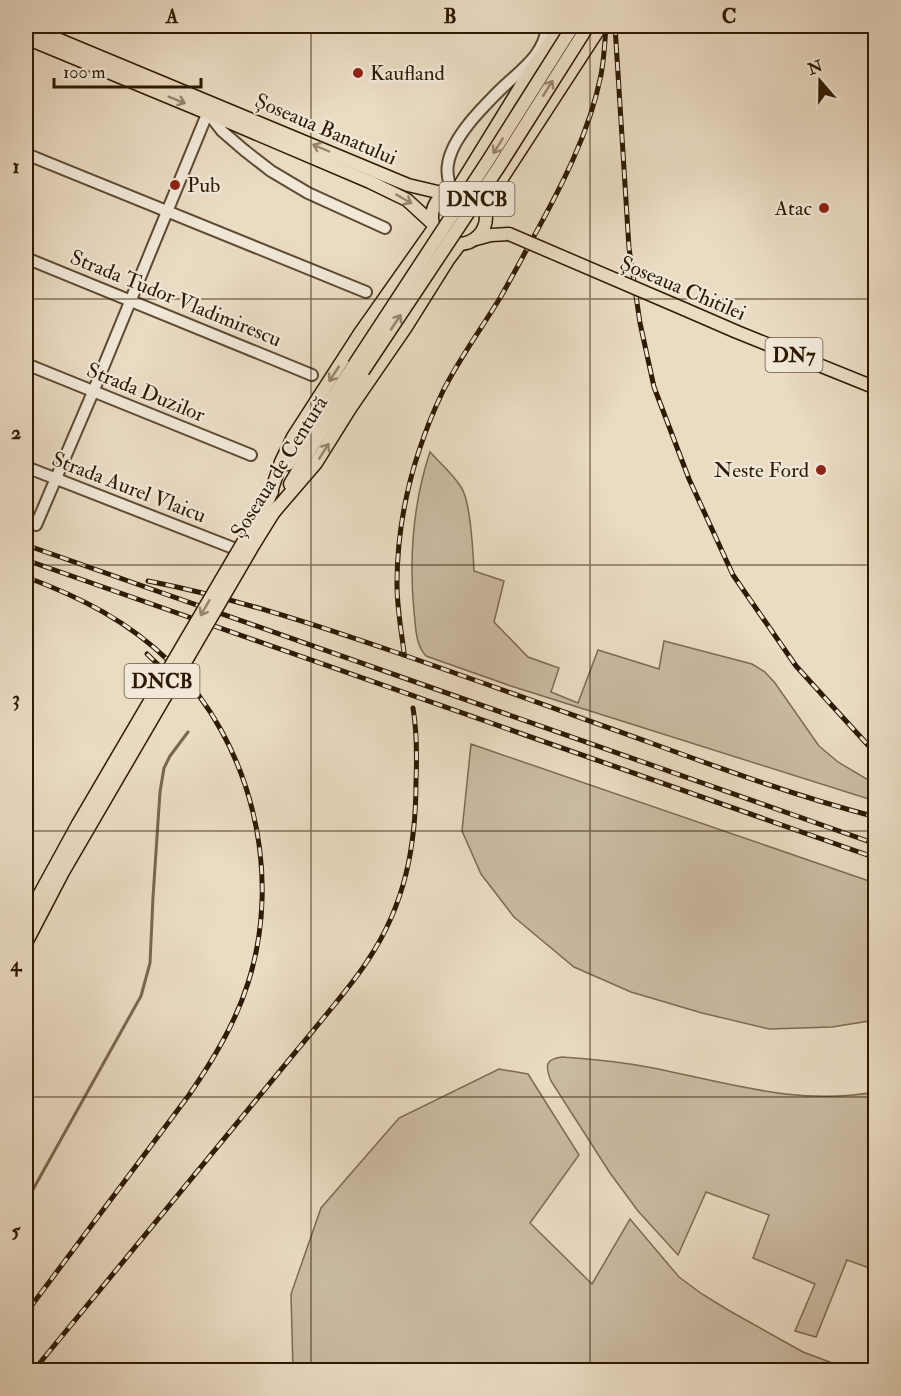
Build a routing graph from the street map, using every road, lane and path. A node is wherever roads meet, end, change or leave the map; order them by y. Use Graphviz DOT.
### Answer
graph roads {
  1 [pos="26,26"];
  2 [pos="547,26"];
  3 [pos="560,26"];
  4 [pos="573,26"];
  5 [pos="588,26"];
  6 [pos="601,26"];
  7 [pos="26,38"];
  8 [pos="210,108"];
  9 [pos="26,154"];
  10 [pos="451,192"];
  11 [pos="485,210"];
  12 [pos="167,211"];
  13 [pos="433,226"];
  14 [pos="385,228"];
  15 [pos="509,234"];
  16 [pos="475,239"];
  17 [pos="460,244"];
  18 [pos="26,258"];
  19 [pos="366,292"];
  20 [pos="131,301"];
  21 [pos="26,364"];
  22 [pos="359,368"];
  23 [pos="312,375"];
  24 [pos="876,388"];
  25 [pos="93,392"];
  26 [pos="252,455"];
  27 [pos="26,467"];
  28 [pos="56,479"];
  29 [pos="269,498"];
  30 [pos="274,512"];
  31 [pos="36,525"];
  32 [pos="251,547"];
  33 [pos="83,826"];
  34 [pos="26,919"];
  35 [pos="26,943"];
  1 -- 8 [label="main road, Șoseaua Banatului / DN7"];
  2 -- 10 [label="street"];
  3 -- 10 [label="main road"];
  4 -- 22 [label="main road, Șoseaua de Centură / DNCB, one-way, bridge"];
  22 -- 5 [label="main road, Șoseaua de Centură / DNCB, one-way, bridge"];
  6 -- 11 [label="main road"];
  7 -- 8 [label="main road, Șoseaua Banatului / DN7, one-way"];
  10 -- 8 [label="main road, Șoseaua Banatului / DN7, one-way"];
  8 -- 12 [label="street"];
  8 -- 13 [label="main road, Șoseaua Banatului / DN7, one-way"];
  8 -- 14 [label="street"];
  9 -- 12 [label="street"];
  10 -- 11 [label="main road, DN7"];
  10 -- 13 [label="main road"];
  11 -- 15 [label="main road, Șoseaua Chitilei / DN7"];
  11 -- 16 [label="main road"];
  12 -- 19 [label="street"];
  12 -- 20 [label="street"];
  13 -- 17 [label="main road, DN7"];
  13 -- 29 [label="main road, one-way"];
  15 -- 16 [label="main road"];
  15 -- 24 [label="main road, Șoseaua Chitilei / DN7, bridge"];
  16 -- 17 [label="main road"];
  30 -- 17 [label="main road, one-way"];
  18 -- 20 [label="street, Strada Tudor Vladimirescu"];
  20 -- 23 [label="street, Strada Tudor Vladimirescu"];
  20 -- 25 [label="street"];
  21 -- 25 [label="street, Strada Duzilor"];
  22 -- 29 [label="main road, Șoseaua de Centură / DNCB"];
  22 -- 30 [label="main road, Șoseaua de Centură / DNCB"];
  25 -- 26 [label="street, Strada Duzilor"];
  25 -- 28 [label="street"];
  27 -- 28 [label="street, Strada Aurel Vlaicu"];
  28 -- 31 [label="street"];
  28 -- 32 [label="street, Strada Aurel Vlaicu"];
  29 -- 32 [label="main road, Șoseaua de Centură / DNCB"];
  30 -- 32 [label="main road, Șoseaua de Centură / DNCB"];
  32 -- 33 [label="main road, Șoseaua de Centură / DNCB, bridge"];
  33 -- 34 [label="main road, Șoseaua de Centură / DNCB"];
  33 -- 35 [label="main road, Șoseaua de Centură / DNCB"];
}
